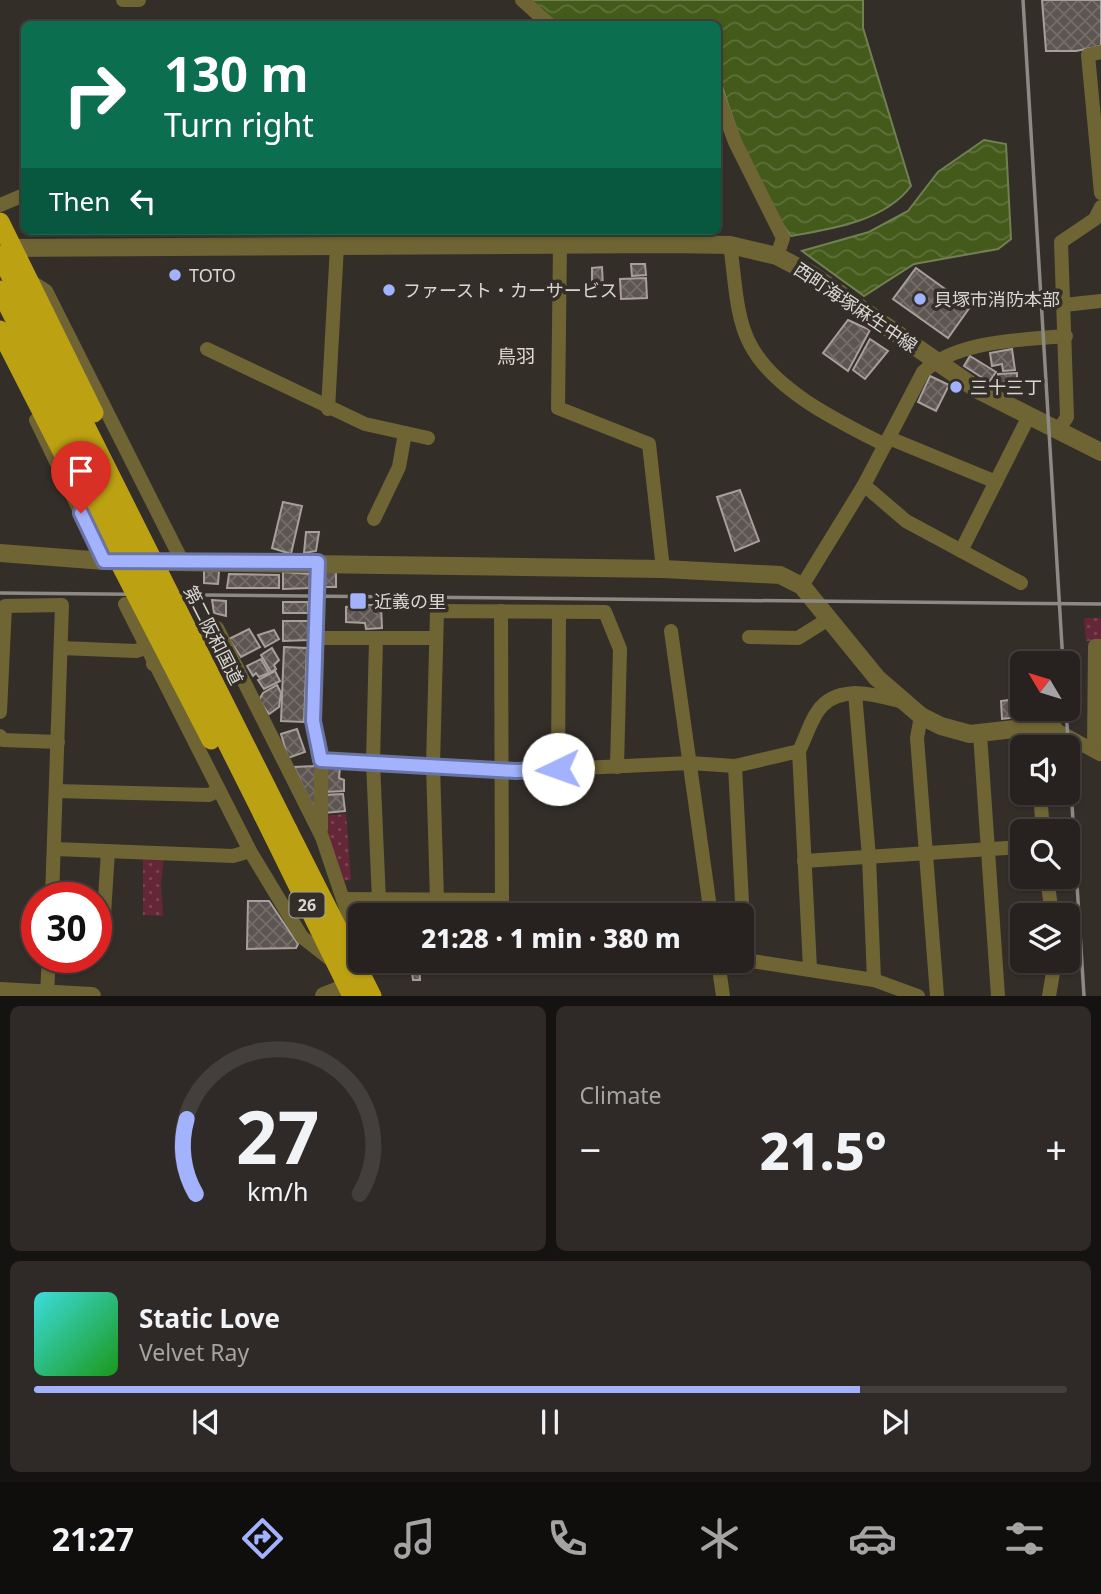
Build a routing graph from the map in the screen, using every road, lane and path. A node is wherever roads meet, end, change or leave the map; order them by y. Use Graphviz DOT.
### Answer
graph roads {
  1 [pos="123,0"];
  2 [pos="139,0"];
  3 [pos="522,0"];
  4 [pos="546,21"];
  5 [pos="1101,52"];
  6 [pos="721,105"];
  7 [pos="1101,193"];
  8 [pos="21,196"];
  9 [pos="0,205"];
  10 [pos="1099,218"];
  11 [pos="0,222"];
  12 [pos="613,238"];
  13 [pos="560,245"];
  14 [pos="730,245"];
  15 [pos="337,246"];
  16 [pos="4,250"];
  17 [pos="777,256"];
  18 [pos="28,280"];
  19 [pos="0,290"];
  20 [pos="1101,301"];
  21 [pos="1064,305"];
  22 [pos="0,330"];
  23 [pos="1066,336"];
  24 [pos="0,348"];
  25 [pos="207,349"];
  26 [pos="934,361"];
  27 [pos="328,409"];
  28 [pos="1029,416"];
  29 [pos="1058,431"];
  30 [pos="405,433"];
  31 [pos="428,438"];
  32 [pos="887,442"];
  33 [pos="1101,452"];
  34 [pos="996,482"];
  35 [pos="864,485"];
  36 [pos="374,519"];
  37 [pos="961,551"];
  38 [pos="0,553"];
  39 [pos="104,561"];
  40 [pos="182,561"];
  41 [pos="318,562"];
  42 [pos="663,569"];
  43 [pos="1021,583"];
  44 [pos="802,586"];
  45 [pos="125,604"];
  46 [pos="501,611"];
  47 [pos="559,612"];
  48 [pos="830,618"];
  49 [pos="2,624"];
  50 [pos="671,631"];
  51 [pos="749,637"];
  52 [pos="315,638"];
  53 [pos="436,638"];
  54 [pos="376,639"];
  55 [pos="1101,646"];
  56 [pos="61,648"];
  57 [pos="145,648"];
  58 [pos="153,664"];
  59 [pos="855,693"];
  60 [pos="903,702"];
  61 [pos="1098,702"];
  62 [pos="0,712"];
  63 [pos="921,716"];
  64 [pos="1054,729"];
  65 [pos="980,734"];
  66 [pos="0,736"];
  67 [pos="58,742"];
  68 [pos="799,751"];
  69 [pos="1097,751"];
  70 [pos="321,760"];
  71 [pos="373,762"];
  72 [pos="690,763"];
  73 [pos="433,765"];
  74 [pos="735,766"];
  75 [pos="617,767"];
  76 [pos="501,768"];
  77 [pos="558,769"];
  78 [pos="219,790"];
  79 [pos="56,791"];
  80 [pos="258,818"];
  81 [pos="293,828"];
  82 [pos="322,838"];
  83 [pos="1010,848"];
  84 [pos="55,849"];
  85 [pos="988,850"];
  86 [pos="108,851"];
  87 [pos="250,851"];
  88 [pos="924,854"];
  89 [pos="869,858"];
  90 [pos="804,861"];
  91 [pos="53,882"];
  92 [pos="106,882"];
  93 [pos="344,899"];
  94 [pos="437,900"];
  95 [pos="379,901"];
  96 [pos="709,903"];
  97 [pos="348,912"];
  98 [pos="335,962"];
  99 [pos="810,968"];
  100 [pos="48,973"];
  101 [pos="720,973"];
  102 [pos="1053,973"];
  103 [pos="356,980"];
  104 [pos="874,980"];
  105 [pos="0,991"];
  106 [pos="47,993"];
  107 [pos="92,996"];
  108 [pos="324,996"];
  109 [pos="372,996"];
  110 [pos="723,996"];
  111 [pos="918,996"];
  112 [pos="937,996"];
  113 [pos="998,996"];
  114 [pos="1049,996"];
  1 -- 2 [label="street"];
  3 -- 4 [label="street"];
  5 -- 7 [label="street"];
  6 -- 17 [label="street"];
  8 -- 9 [label="street"];
  10 -- 21 [label="street"];
  11 -- 16 [label="highway"];
  12 -- 13 [label="street, 西町海塚麻生中線"];
  12 -- 14 [label="street, 西町海塚麻生中線"];
  13 -- 15 [label="street, 西町海塚麻生中線"];
  13 -- 42 [label="street"];
  14 -- 17 [label="street, 西町海塚麻生中線"];
  14 -- 32 [label="street"];
  15 -- 16 [label="street, 西町海塚麻生中線"];
  15 -- 27 [label="street"];
  16 -- 18 [label="highway"];
  16 -- 81 [label="highway, 第二阪和国道 / 26, bridge"];
  17 -- 26 [label="street, 西町海塚麻生中線"];
  18 -- 40 [label="street"];
  18 -- 81 [label="highway"];
  19 -- 80 [label="highway, 第二阪和国道 / 26, bridge"];
  20 -- 21 [label="street"];
  21 -- 23 [label="street"];
  22 -- 80 [label="highway, bridge"];
  23 -- 26 [label="street"];
  23 -- 29 [label="street"];
  24 -- 39 [label="street"];
  25 -- 27 [label="street"];
  26 -- 28 [label="street, 西町海塚麻生中線"];
  26 -- 32 [label="street"];
  27 -- 30 [label="street"];
  28 -- 29 [label="street, 西町海塚麻生中線"];
  28 -- 34 [label="street"];
  29 -- 33 [label="street, 西町海塚麻生中線"];
  30 -- 31 [label="street"];
  30 -- 36 [label="street"];
  32 -- 34 [label="street"];
  32 -- 35 [label="street"];
  34 -- 37 [label="street"];
  35 -- 37 [label="street"];
  35 -- 44 [label="street"];
  37 -- 43 [label="street"];
  38 -- 39 [label="street"];
  39 -- 40 [label="street"];
  40 -- 41 [label="street"];
  41 -- 42 [label="street"];
  41 -- 52 [label="street"];
  42 -- 44 [label="street"];
  44 -- 48 [label="street"];
  45 -- 57 [label="street"];
  46 -- 47 [label="street"];
  46 -- 53 [label="street"];
  46 -- 76 [label="street"];
  47 -- 75 [label="street"];
  47 -- 77 [label="street"];
  48 -- 51 [label="street"];
  48 -- 60 [label="street"];
  49 -- 56 [label="street"];
  49 -- 62 [label="street"];
  50 -- 72 [label="street"];
  52 -- 54 [label="street"];
  52 -- 70 [label="street"];
  53 -- 54 [label="street"];
  53 -- 73 [label="street"];
  54 -- 71 [label="street"];
  55 -- 61 [label="street"];
  56 -- 57 [label="street"];
  56 -- 67 [label="street"];
  57 -- 58 [label="street"];
  58 -- 78 [label="street"];
  58 -- 82 [label="street"];
  59 -- 60 [label="street"];
  59 -- 68 [label="street"];
  59 -- 89 [label="street"];
  60 -- 63 [label="street"];
  61 -- 69 [label="street"];
  63 -- 65 [label="street"];
  63 -- 88 [label="street"];
  64 -- 65 [label="street"];
  64 -- 69 [label="street"];
  65 -- 85 [label="street"];
  66 -- 67 [label="street"];
  67 -- 79 [label="street"];
  68 -- 74 [label="street"];
  68 -- 90 [label="street"];
  70 -- 71 [label="street"];
  70 -- 82 [label="street"];
  71 -- 73 [label="street"];
  71 -- 95 [label="street"];
  72 -- 74 [label="street"];
  72 -- 75 [label="street"];
  72 -- 96 [label="street"];
  73 -- 76 [label="street"];
  73 -- 94 [label="street"];
  74 -- 99 [label="street"];
  75 -- 77 [label="street"];
  76 -- 77 [label="street"];
  76 -- 94 [label="street"];
  78 -- 79 [label="street"];
  78 -- 87 [label="street"];
  79 -- 84 [label="street"];
  80 -- 98 [label="highway, 第二阪和国道 / 26"];
  81 -- 103 [label="highway, 第二阪和国道 / 26"];
  82 -- 93 [label="street"];
  83 -- 85 [label="street"];
  84 -- 86 [label="street"];
  84 -- 91 [label="street"];
  85 -- 88 [label="street"];
  85 -- 113 [label="street"];
  86 -- 87 [label="street"];
  86 -- 92 [label="street"];
  87 -- 98 [label="street"];
  88 -- 89 [label="street"];
  88 -- 112 [label="street"];
  89 -- 90 [label="street"];
  89 -- 104 [label="street"];
  90 -- 99 [label="street"];
  93 -- 95 [label="street"];
  93 -- 97 [label="street"];
  94 -- 95 [label="street"];
  98 -- 103 [label="highway, 第二阪和国道 / 26"];
  99 -- 104 [label="street"];
  100 -- 106 [label="street"];
  101 -- 110 [label="street"];
  102 -- 114 [label="street"];
  103 -- 108 [label="street"];
  103 -- 109 [label="highway, 第二阪和国道 / 26"];
  104 -- 111 [label="street"];
  105 -- 106 [label="street"];
  106 -- 107 [label="street"];
}
